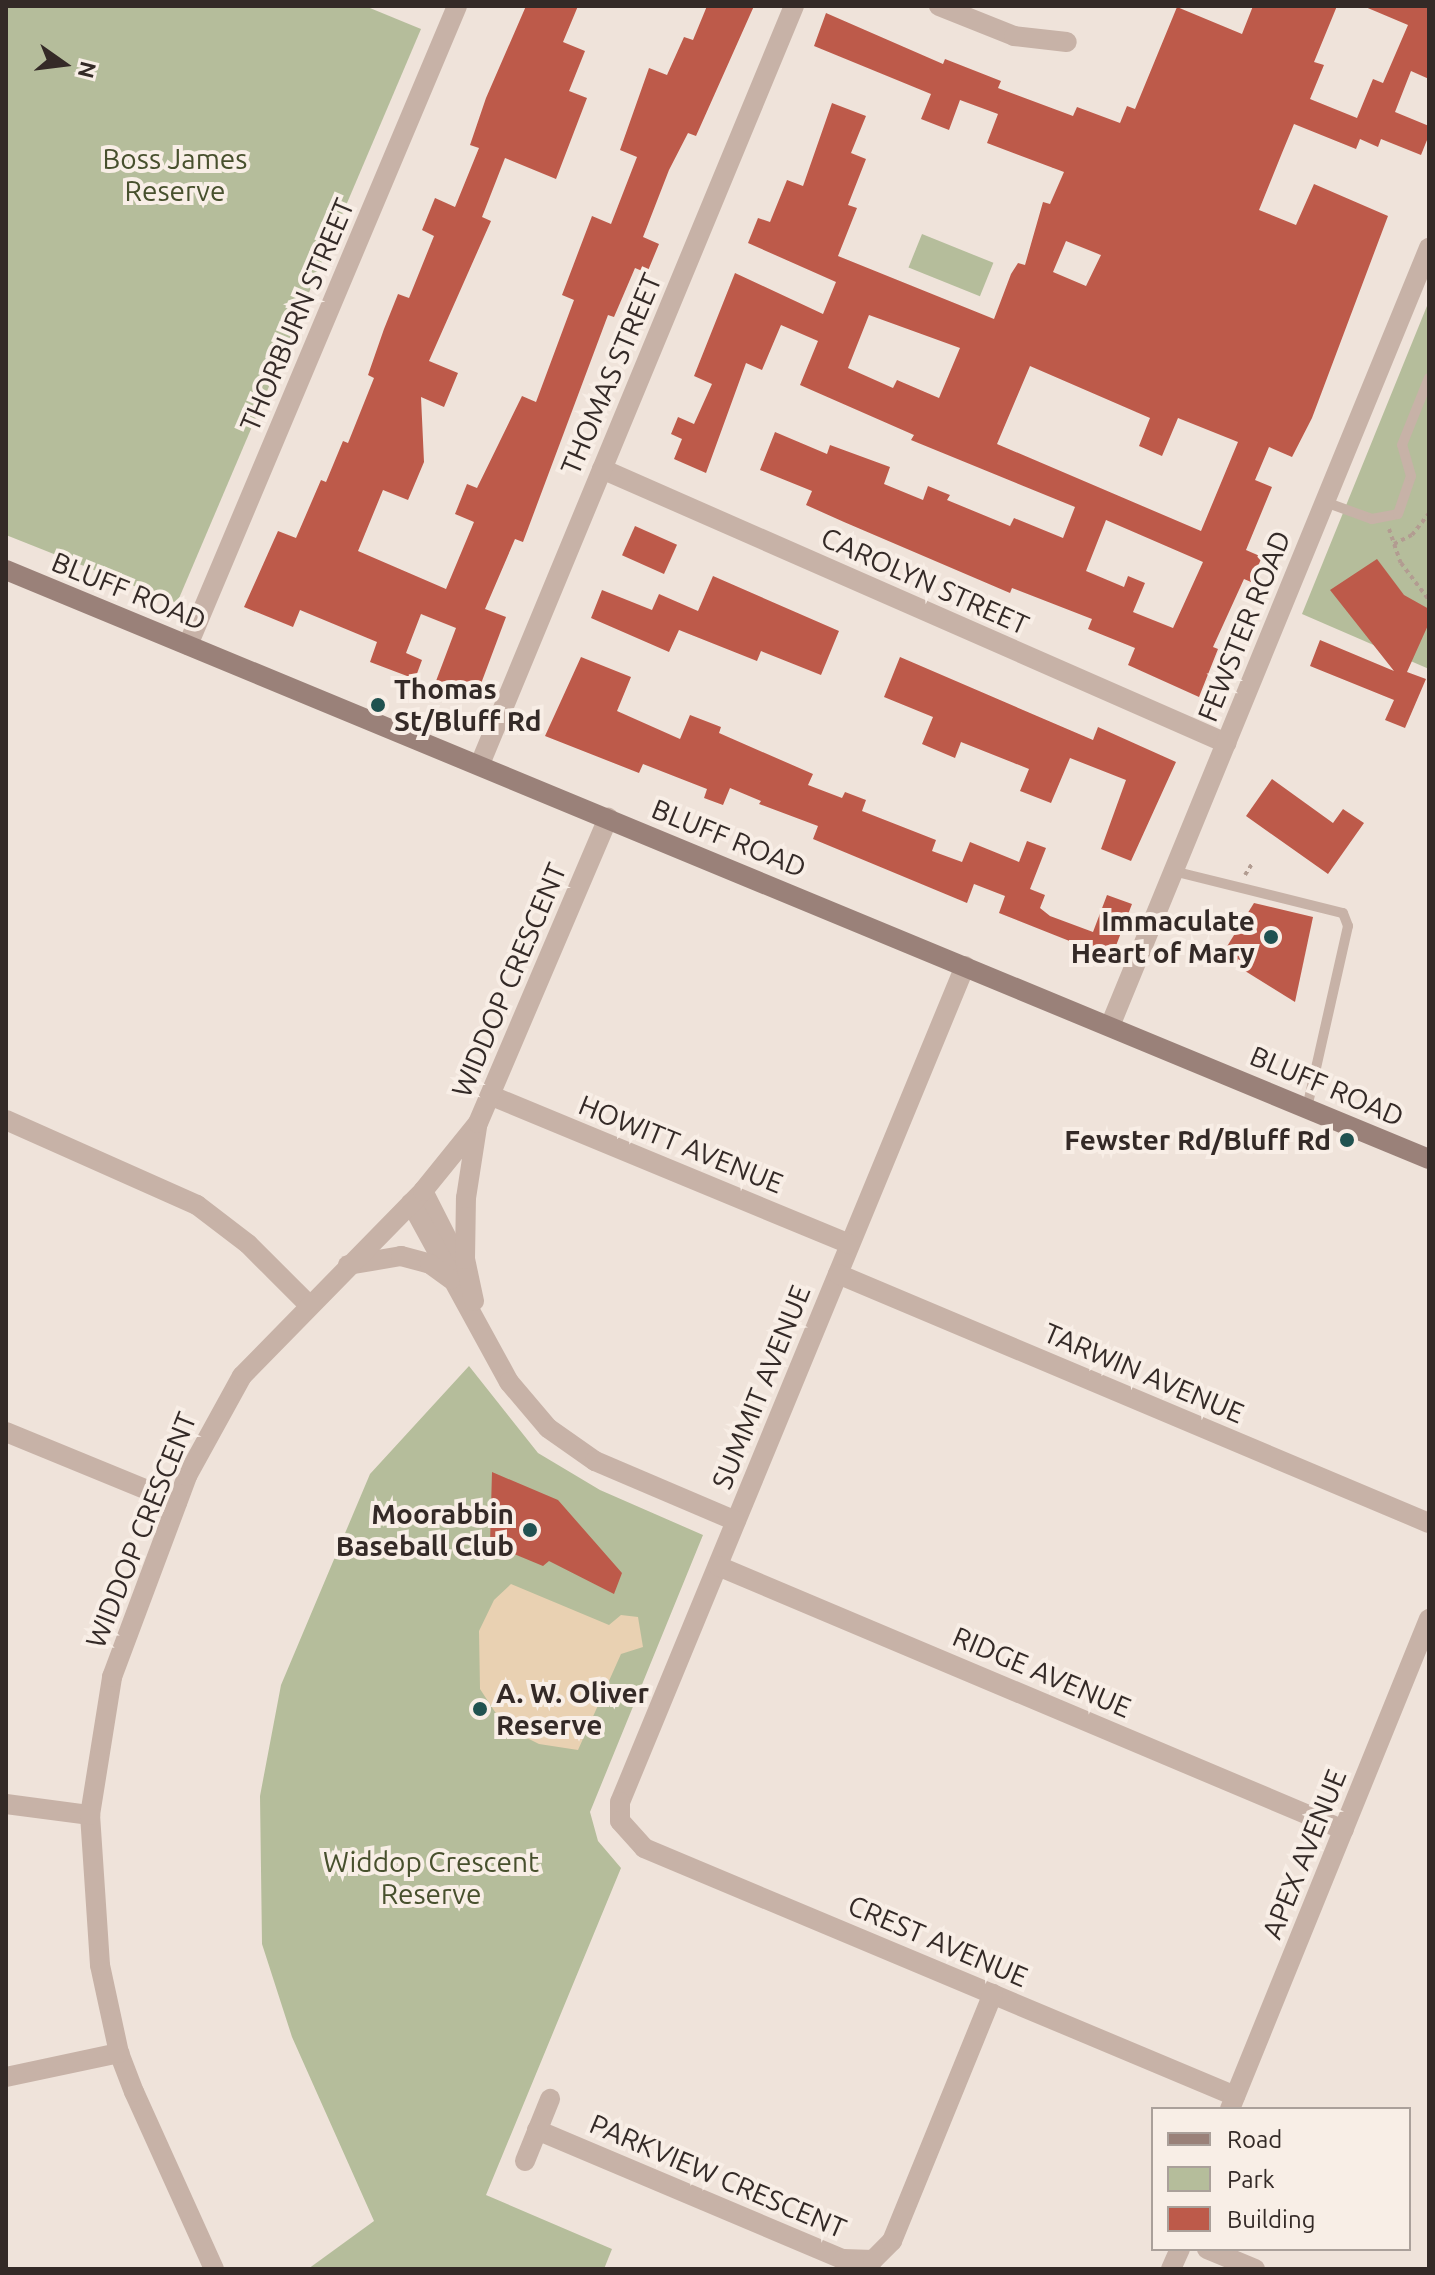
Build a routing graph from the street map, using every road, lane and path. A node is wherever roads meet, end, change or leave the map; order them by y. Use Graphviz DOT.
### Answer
graph roads {
  1 [pos="457,6"];
  2 [pos="794,6"];
  3 [pos="939,6"];
  4 [pos="1067,42"];
  5 [pos="1429,248"];
  6 [pos="1429,378"];
  7 [pos="602,469"];
  8 [pos="1325,502"];
  9 [pos="1429,513"];
  10 [pos="1386,519"];
  11 [pos="1394,544"];
  12 [pos="6,570"];
  13 [pos="1429,600"];
  14 [pos="188,645"];
  15 [pos="1226,743"];
  16 [pos="480,764"];
  17 [pos="608,818"];
  18 [pos="1173,871"];
  19 [pos="965,966"];
  20 [pos="1110,1026"];
  21 [pos="492,1096"];
  22 [pos="1307,1108"];
  23 [pos="6,1120"];
  24 [pos="478,1123"];
  25 [pos="1429,1159"];
  26 [pos="417,1197"];
  27 [pos="850,1244"];
  28 [pos="348,1265"];
  29 [pos="838,1274"];
  30 [pos="461,1279"];
  31 [pos="308,1304"];
  32 [pos="6,1432"];
  33 [pos="177,1502"];
  34 [pos="736,1521"];
  35 [pos="1429,1523"];
  36 [pos="718,1566"];
  37 [pos="1429,1619"];
  38 [pos="6,1804"];
  39 [pos="90,1815"];
  40 [pos="1344,1830"];
  41 [pos="625,1831"];
  42 [pos="993,1994"];
  43 [pos="119,2053"];
  44 [pos="6,2077"];
  45 [pos="550,2099"];
  46 [pos="1232,2102"];
  47 [pos="537,2130"];
  48 [pos="525,2161"];
  49 [pos="1212,2251"];
  50 [pos="214,2269"];
  51 [pos="1255,2269"];
  1 -- 14 [label="street, THORBURN STREET"];
  2 -- 7 [label="street, THOMAS STREET"];
  3 -- 4 [label="street"];
  5 -- 8 [label="street, FEWSTER ROAD"];
  6 -- 10 [label="lane"];
  7 -- 15 [label="street, CAROLYN STREET"];
  7 -- 16 [label="street, THOMAS STREET"];
  8 -- 10 [label="lane"];
  8 -- 15 [label="street, FEWSTER ROAD"];
  9 -- 11 [label="path"];
  10 -- 11 [label="path"];
  11 -- 13 [label="path"];
  12 -- 14 [label="main road, BLUFF ROAD"];
  14 -- 16 [label="main road, BLUFF ROAD"];
  15 -- 18 [label="street, FEWSTER ROAD"];
  16 -- 17 [label="main road, BLUFF ROAD"];
  17 -- 19 [label="main road, BLUFF ROAD"];
  17 -- 21 [label="street, WIDDOP CRESCENT"];
  18 -- 20 [label="street, FEWSTER ROAD"];
  18 -- 22 [label="lane"];
  19 -- 20 [label="main road, BLUFF ROAD"];
  19 -- 27 [label="street, SUMMIT AVENUE"];
  20 -- 22 [label="main road, BLUFF ROAD"];
  21 -- 24 [label="street, WIDDOP CRESCENT"];
  21 -- 27 [label="street, HOWITT AVENUE"];
  22 -- 25 [label="main road, BLUFF ROAD"];
  23 -- 31 [label="street"];
  24 -- 26 [label="street, WIDDOP CRESCENT"];
  24 -- 30 [label="street"];
  26 -- 28 [label="street, WIDDOP CRESCENT"];
  26 -- 30 [label="street"];
  27 -- 29 [label="street, SUMMIT AVENUE"];
  28 -- 30 [label="street"];
  28 -- 31 [label="street, WIDDOP CRESCENT"];
  29 -- 34 [label="street, SUMMIT AVENUE"];
  29 -- 35 [label="street, TARWIN AVENUE"];
  30 -- 34 [label="street"];
  31 -- 33 [label="street, WIDDOP CRESCENT"];
  32 -- 33 [label="street"];
  33 -- 39 [label="street, WIDDOP CRESCENT"];
  34 -- 36 [label="street, SUMMIT AVENUE"];
  36 -- 40 [label="street, RIDGE AVENUE"];
  36 -- 41 [label="street, SUMMIT AVENUE"];
  37 -- 40 [label="street, APEX AVENUE"];
  38 -- 39 [label="street"];
  39 -- 43 [label="street, WIDDOP CRESCENT"];
  40 -- 46 [label="street, APEX AVENUE"];
  41 -- 42 [label="street, CREST AVENUE"];
  42 -- 46 [label="street, CREST AVENUE"];
  42 -- 47 [label="street, PARKVIEW CRESCENT"];
  43 -- 44 [label="street"];
  43 -- 50 [label="street, WIDDOP CRESCENT"];
  45 -- 47 [label="street"];
  47 -- 48 [label="street"];
  49 -- 51 [label="street"];
}
